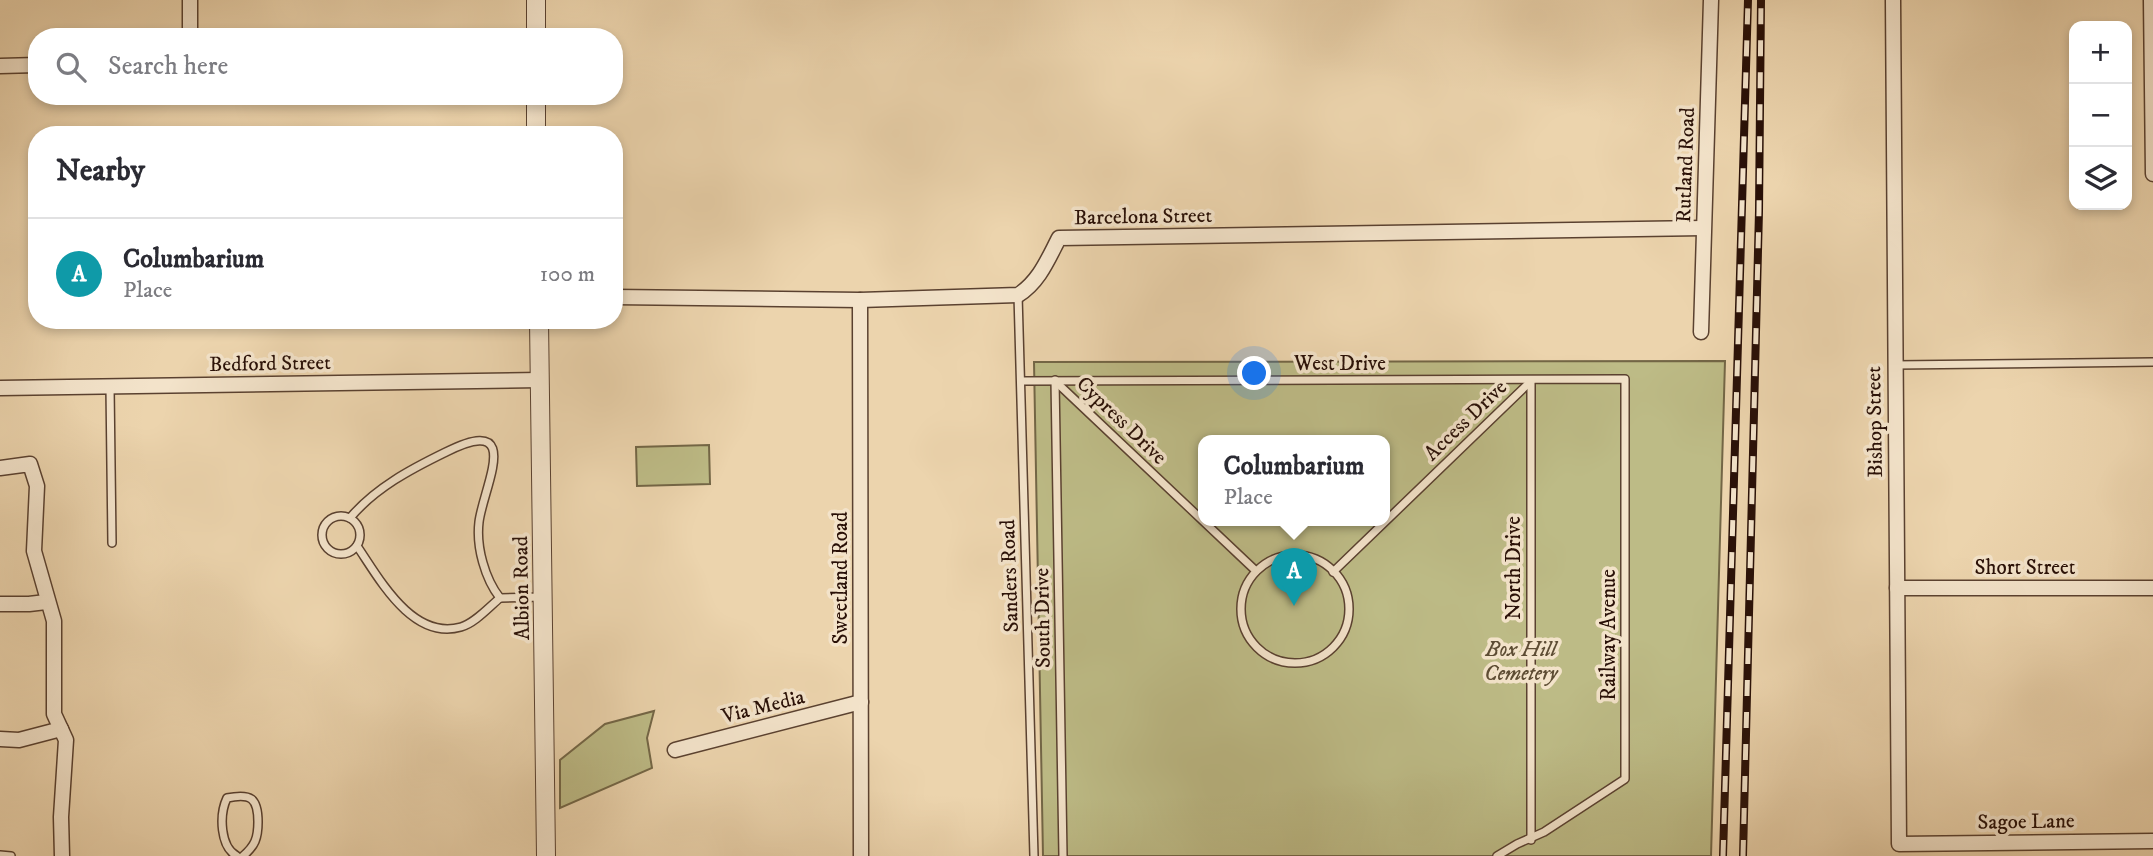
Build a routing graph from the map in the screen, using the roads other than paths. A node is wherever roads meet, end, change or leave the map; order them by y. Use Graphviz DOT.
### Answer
graph roads {
  1 [pos="190,0"];
  2 [pos="536,0"];
  3 [pos="1711,0"];
  4 [pos="1893,0"];
  5 [pos="2151,0"];
  6 [pos="190,28"];
  7 [pos="536,28"];
  8 [pos="28,65"];
  9 [pos="0,66"];
  10 [pos="536,105"];
  11 [pos="536,126"];
  12 [pos="2153,174"];
  13 [pos="1703,228"];
  14 [pos="1018,295"];
  15 [pos="623,297"];
  16 [pos="860,300"];
  17 [pos="539,329"];
  18 [pos="1701,331"];
  19 [pos="2153,362"];
  20 [pos="1895,365"];
  21 [pos="1625,379"];
  22 [pos="540,380"];
  23 [pos="1055,380"];
  24 [pos="1531,380"];
  25 [pos="1021,381"];
  26 [pos="110,387"];
  27 [pos="0,388"];
  28 [pos="0,468"];
  29 [pos="1198,516"];
  30 [pos="1390,517"];
  31 [pos="349,518"];
  32 [pos="1209,526"];
  33 [pos="1380,526"];
  34 [pos="112,543"];
  35 [pos="357,546"];
  36 [pos="1256,571"];
  37 [pos="1333,572"];
  38 [pos="1897,588"];
  39 [pos="2153,588"];
  40 [pos="544,597"];
  41 [pos="500,598"];
  42 [pos="47,602"];
  43 [pos="0,604"];
  44 [pos="861,702"];
  45 [pos="61,729"];
  46 [pos="0,739"];
  47 [pos="675,751"];
  48 [pos="1531,840"];
  49 [pos="2153,841"];
  50 [pos="1899,844"];
  51 [pos="0,855"];
  52 [pos="11,856"];
  53 [pos="62,856"];
  54 [pos="237,856"];
  55 [pos="243,856"];
  56 [pos="534,856"];
  57 [pos="546,856"];
  58 [pos="861,856"];
  59 [pos="1034,856"];
  60 [pos="1063,856"];
  61 [pos="1497,856"];
  1 -- 6 [label="street"];
  2 -- 7 [label="street"];
  3 -- 13 [label="street, Rutland Road"];
  4 -- 20 [label="street, Bishop Street"];
  5 -- 12 [label="street"];
  8 -- 9 [label="street"];
  10 -- 11 [label="street"];
  13 -- 14 [label="street, Barcelona Street"];
  13 -- 18 [label="street, Rutland Road"];
  14 -- 16 [label="street"];
  14 -- 25 [label="lane, Sanders Road"];
  15 -- 16 [label="street"];
  16 -- 44 [label="street, Sweetland Road"];
  17 -- 22 [label="street, Albion Road"];
  19 -- 20 [label="lane"];
  20 -- 38 [label="street, Bishop Street"];
  21 -- 24 [label="lane, West Drive"];
  21 -- 48 [label="lane, Railway Avenue"];
  22 -- 26 [label="street, Bedford Street"];
  22 -- 40 [label="street, Albion Road"];
  23 -- 24 [label="lane, West Drive"];
  23 -- 25 [label="lane, West Drive"];
  23 -- 29 [label="lane, Cypress Drive"];
  23 -- 60 [label="lane, South Drive"];
  24 -- 30 [label="lane, Access Drive"];
  24 -- 48 [label="lane, North Drive"];
  25 -- 59 [label="lane, Sanders Road"];
  26 -- 27 [label="street, Bedford Street"];
  26 -- 34 [label="lane"];
  28 -- 42 [label="street"];
  31 -- 35 [label="lane"];
  31 -- 35 [label="lane"];
  31 -- 41 [label="lane"];
  32 -- 36 [label="lane, Cypress Drive"];
  33 -- 37 [label="lane, Access Drive"];
  35 -- 41 [label="lane"];
  36 -- 37 [label="lane"];
  36 -- 37 [label="lane"];
  38 -- 39 [label="street, Short Street"];
  38 -- 50 [label="street, Bishop Street"];
  40 -- 41 [label="lane"];
  40 -- 57 [label="street, Albion Road"];
  42 -- 43 [label="street"];
  42 -- 45 [label="street"];
  44 -- 47 [label="street, Via Media"];
  44 -- 58 [label="street, Sweetland Road"];
  45 -- 46 [label="street"];
  45 -- 53 [label="street"];
  48 -- 61 [label="lane"];
  49 -- 50 [label="street, Sagoe Lane"];
  51 -- 52 [label="lane"];
  54 -- 55 [label="lane"];
  56 -- 57 [label="lane"];
}
